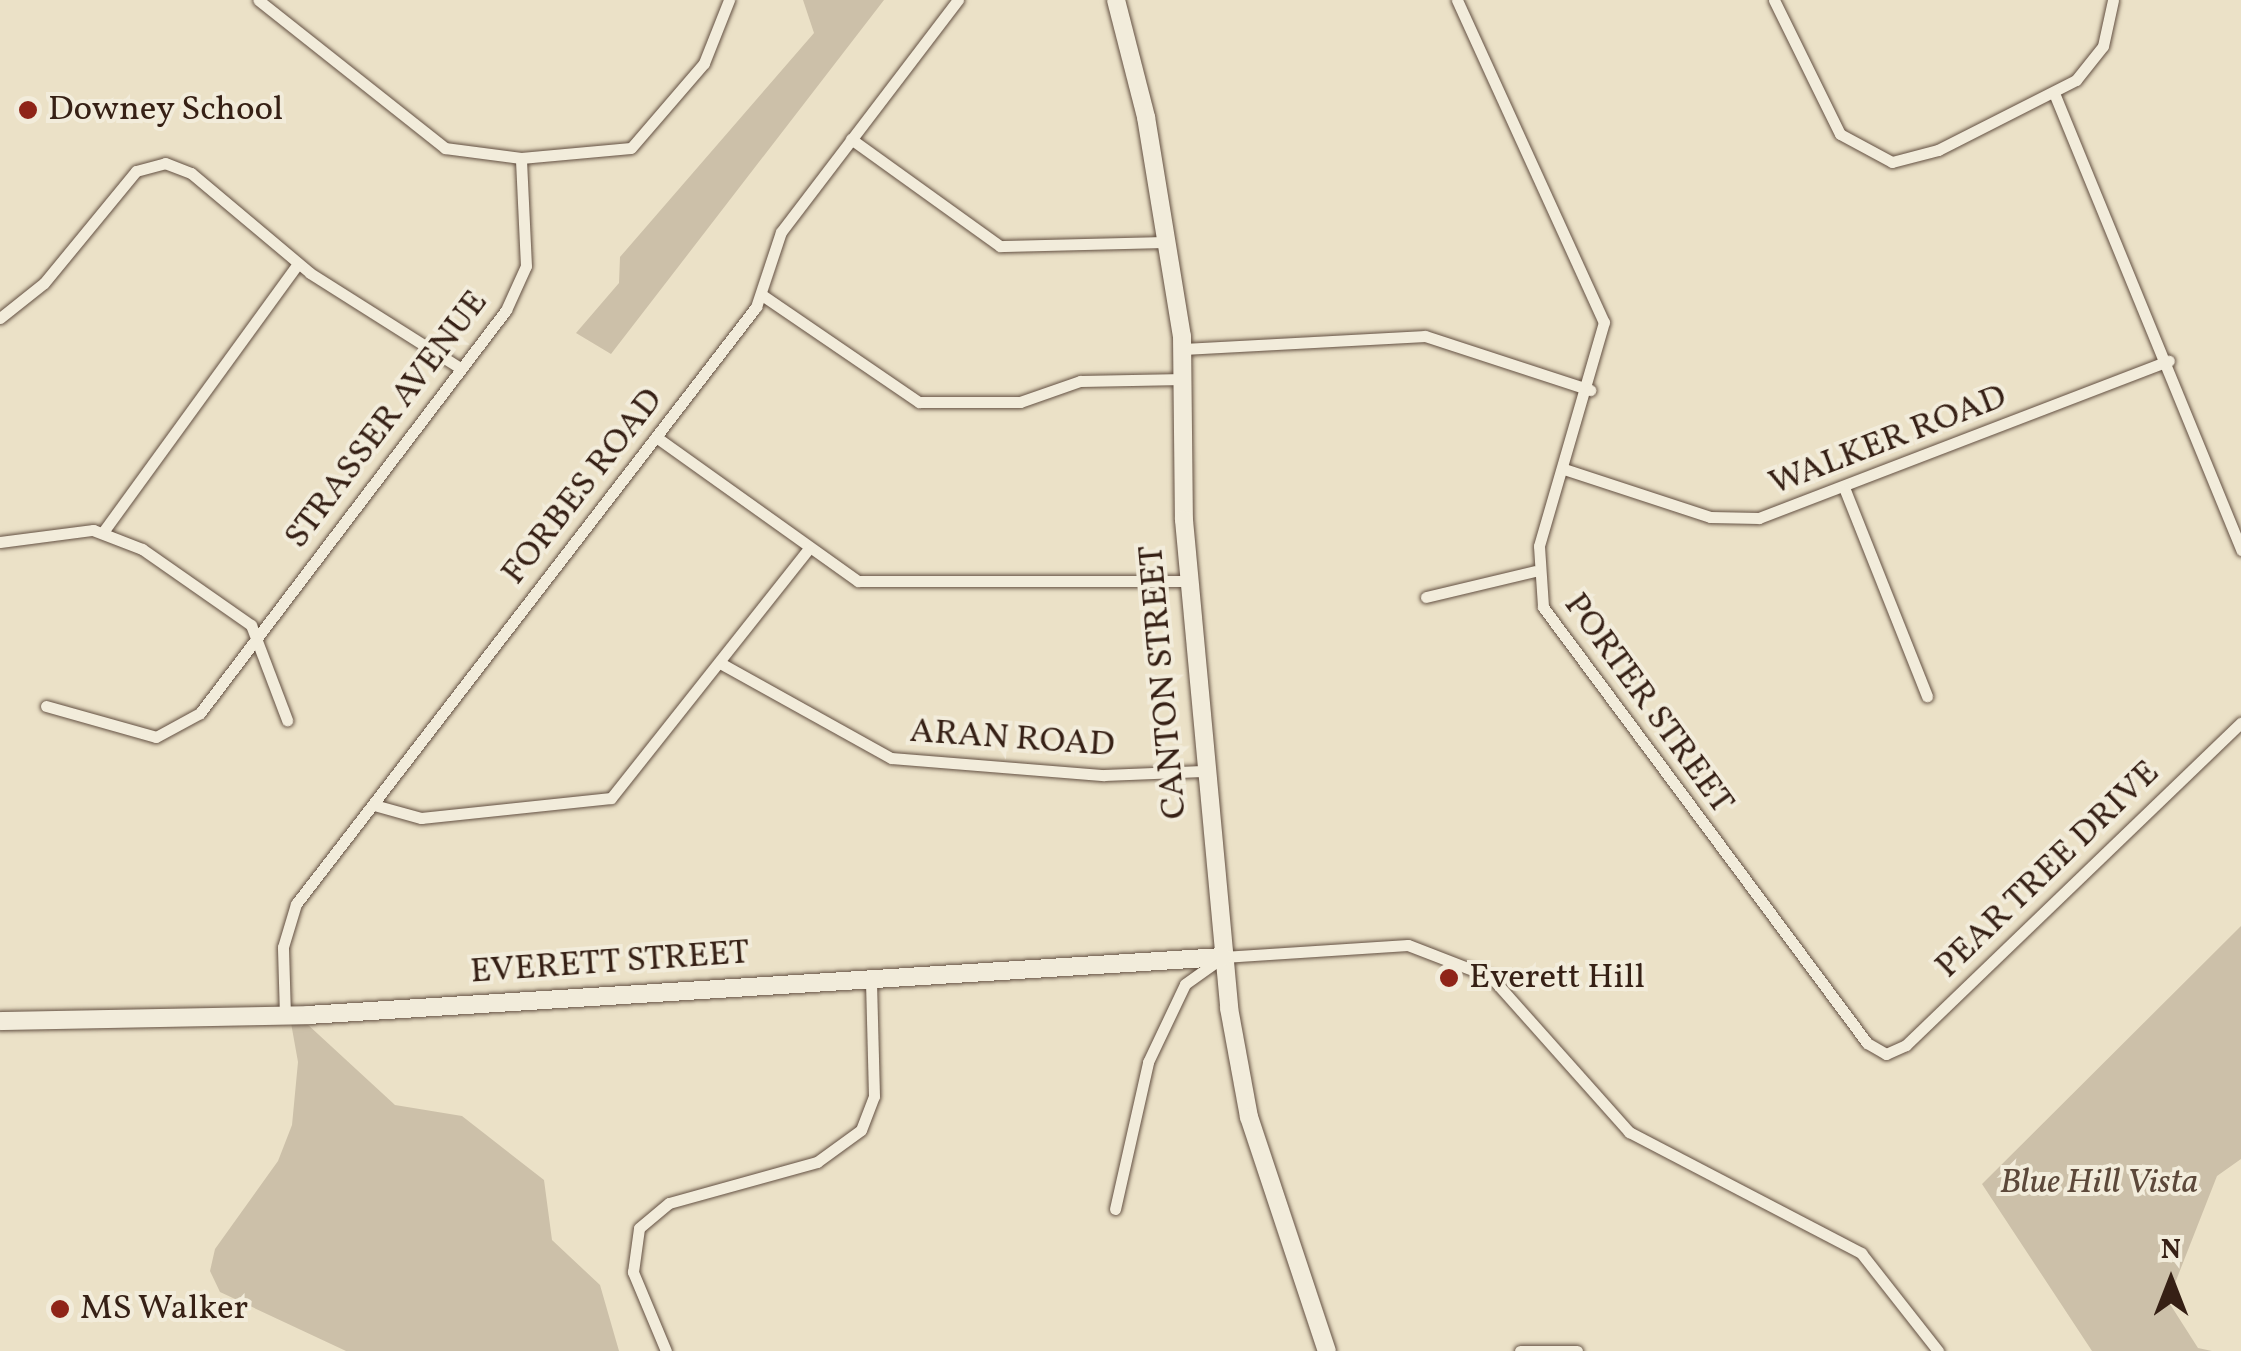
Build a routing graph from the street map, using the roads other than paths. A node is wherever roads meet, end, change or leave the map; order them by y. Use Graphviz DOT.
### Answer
graph roads {
  1 [pos="258,0"];
  2 [pos="729,0"];
  3 [pos="958,0"];
  4 [pos="1116,0"];
  5 [pos="1457,0"];
  6 [pos="1774,0"];
  7 [pos="2112,0"];
  8 [pos="2054,93"];
  9 [pos="851,139"];
  10 [pos="521,158"];
  11 [pos="1168,242"];
  12 [pos="298,264"];
  13 [pos="762,295"];
  14 [pos="0,318"];
  15 [pos="1184,349"];
  16 [pos="2170,361"];
  17 [pos="460,368"];
  18 [pos="1186,380"];
  19 [pos="1590,390"];
  20 [pos="656,437"];
  21 [pos="1564,469"];
  22 [pos="1845,490"];
  23 [pos="103,532"];
  24 [pos="0,542"];
  25 [pos="807,550"];
  26 [pos="2241,550"];
  27 [pos="1535,571"];
  28 [pos="1189,581"];
  29 [pos="1426,597"];
  30 [pos="254,632"];
  31 [pos="722,664"];
  32 [pos="1927,696"];
  33 [pos="46,706"];
  34 [pos="287,720"];
  35 [pos="2241,723"];
  36 [pos="1202,771"];
  37 [pos="374,805"];
  38 [pos="1223,957"];
  39 [pos="871,979"];
  40 [pos="285,1016"];
  41 [pos="0,1021"];
  42 [pos="1891,1054"];
  43 [pos="1115,1209"];
  44 [pos="666,1351"];
  45 [pos="1327,1351"];
  46 [pos="1520,1351"];
  47 [pos="1576,1351"];
  48 [pos="1938,1351"];
  1 -- 10 [label="street"];
  2 -- 10 [label="street"];
  3 -- 9 [label="street, FORBES ROAD"];
  4 -- 11 [label="main road, CANTON STREET"];
  5 -- 19 [label="street, PORTER STREET"];
  6 -- 8 [label="street"];
  7 -- 8 [label="street"];
  8 -- 16 [label="street"];
  9 -- 11 [label="street"];
  9 -- 13 [label="street, FORBES ROAD"];
  10 -- 17 [label="street, STRASSER AVENUE"];
  11 -- 15 [label="main road, CANTON STREET"];
  12 -- 14 [label="street"];
  12 -- 17 [label="street"];
  12 -- 23 [label="street"];
  13 -- 18 [label="street"];
  13 -- 20 [label="street, FORBES ROAD"];
  15 -- 18 [label="main road, CANTON STREET"];
  15 -- 19 [label="street"];
  16 -- 22 [label="street, WALKER ROAD"];
  16 -- 26 [label="street"];
  17 -- 30 [label="street, STRASSER AVENUE"];
  18 -- 28 [label="main road, CANTON STREET"];
  19 -- 21 [label="street, PORTER STREET"];
  20 -- 25 [label="street"];
  20 -- 37 [label="street, FORBES ROAD"];
  21 -- 22 [label="street, WALKER ROAD"];
  21 -- 27 [label="street, PORTER STREET"];
  22 -- 32 [label="street"];
  23 -- 24 [label="street"];
  23 -- 30 [label="street"];
  25 -- 28 [label="street"];
  25 -- 31 [label="street"];
  27 -- 29 [label="street"];
  27 -- 42 [label="street, PORTER STREET"];
  28 -- 36 [label="main road, CANTON STREET"];
  30 -- 33 [label="street, STRASSER AVENUE"];
  30 -- 34 [label="street"];
  31 -- 36 [label="street, ARAN ROAD"];
  31 -- 37 [label="street"];
  35 -- 42 [label="street, PEAR TREE DRIVE"];
  36 -- 38 [label="main road, CANTON STREET"];
  37 -- 40 [label="street, FORBES ROAD"];
  38 -- 39 [label="main road, EVERETT STREET"];
  38 -- 43 [label="street"];
  38 -- 45 [label="main road, CANTON STREET"];
  38 -- 48 [label="street"];
  39 -- 40 [label="main road, EVERETT STREET"];
  39 -- 44 [label="street"];
  40 -- 41 [label="main road, EVERETT STREET"];
  46 -- 47 [label="street"];
}
